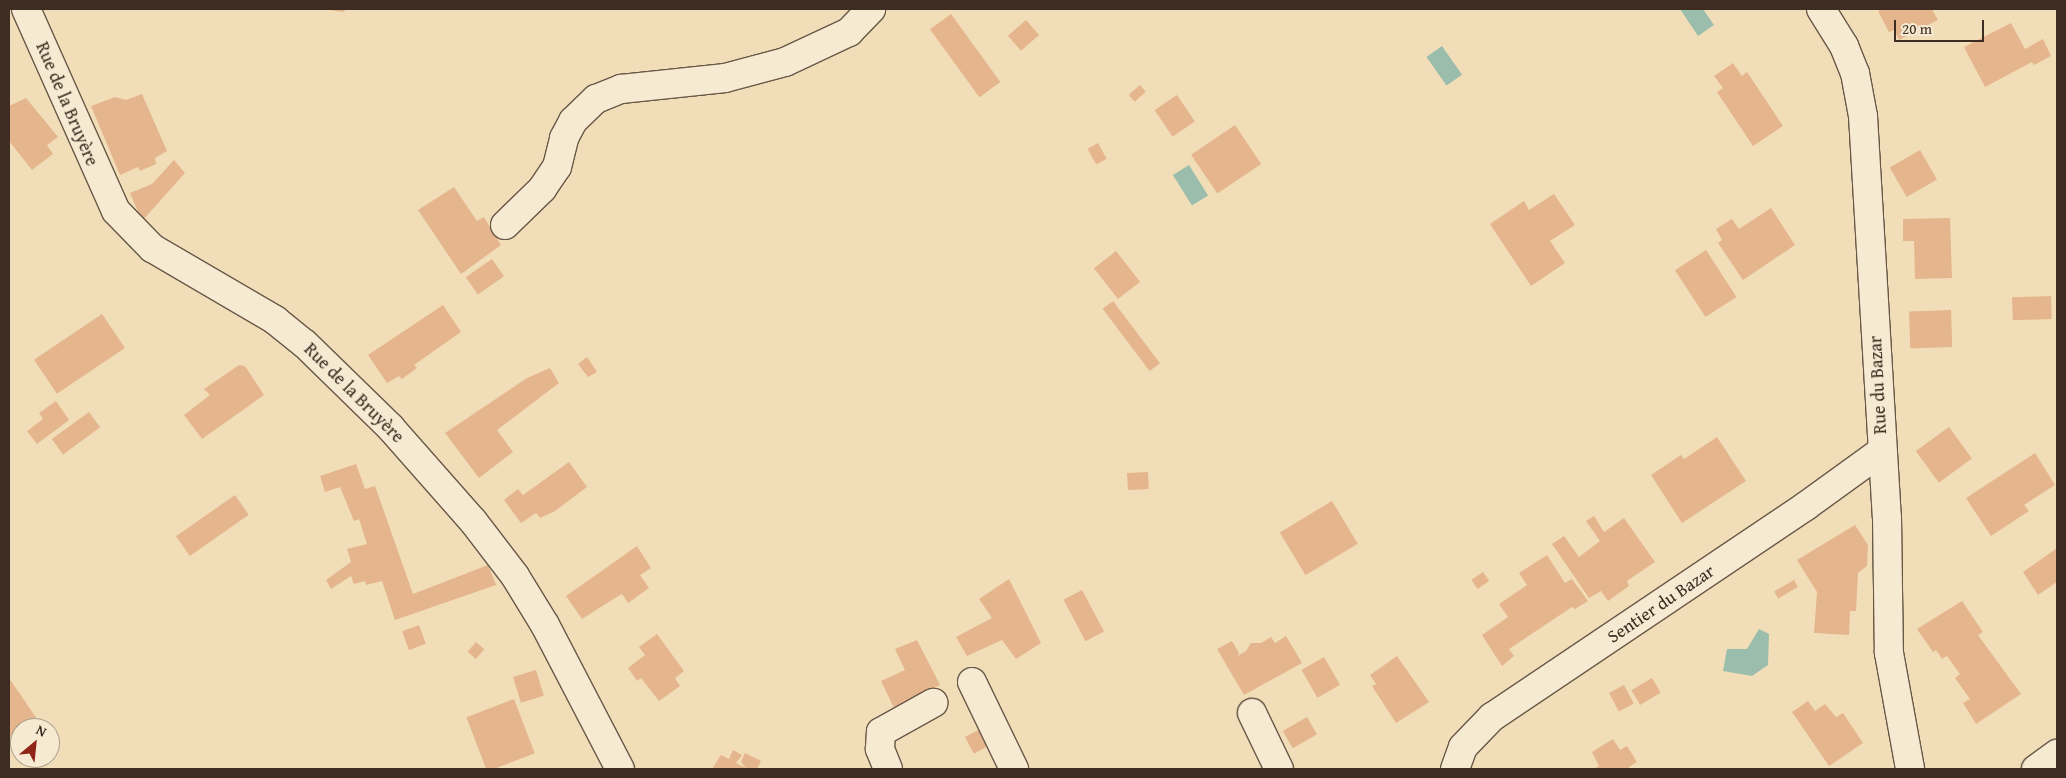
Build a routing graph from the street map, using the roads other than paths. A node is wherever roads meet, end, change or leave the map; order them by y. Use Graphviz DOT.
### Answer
graph roads {
  1 [pos="26,9"];
  2 [pos="871,9"];
  3 [pos="1821,9"];
  4 [pos="505,225"];
  5 [pos="1882,451"];
  6 [pos="972,682"];
  7 [pos="933,704"];
  8 [pos="1252,713"];
  9 [pos="2057,754"];
  10 [pos="620,769"];
  11 [pos="888,769"];
  12 [pos="1014,769"];
  13 [pos="1279,769"];
  14 [pos="1455,769"];
  15 [pos="1910,769"];
  16 [pos="2036,769"];
  1 -- 10 [label="street, Rue de la Bruyère"];
  2 -- 4 [label="street"];
  3 -- 5 [label="street, Rue du Bazar"];
  5 -- 14 [label="street, Sentier du Bazar"];
  5 -- 15 [label="street, Rue du Bazar"];
  6 -- 12 [label="street"];
  7 -- 11 [label="street"];
  8 -- 13 [label="street"];
  9 -- 16 [label="street"];
}
